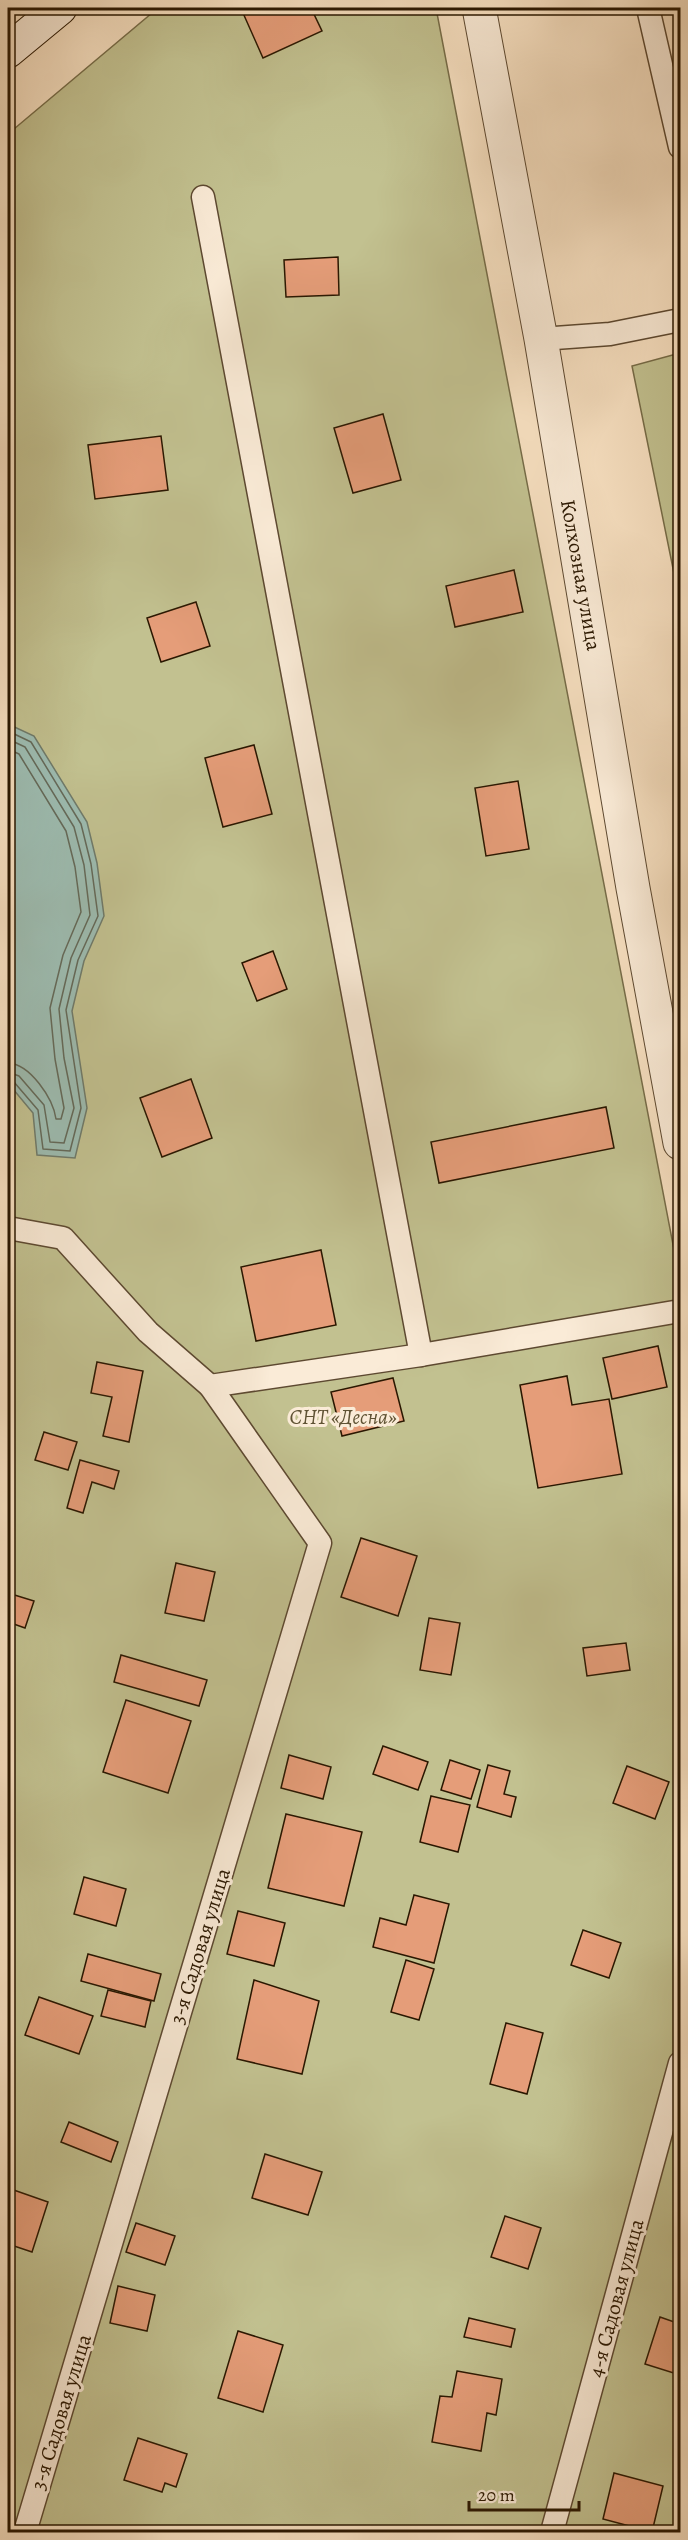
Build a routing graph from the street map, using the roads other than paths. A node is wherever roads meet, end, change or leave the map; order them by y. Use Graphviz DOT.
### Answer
graph roads {
  1 [pos="60,8"];
  2 [pos="479,8"];
  3 [pos="648,8"];
  4 [pos="8,51"];
  5 [pos="681,147"];
  6 [pos="203,197"];
  7 [pos="681,320"];
  8 [pos="541,339"];
  9 [pos="681,1143"];
  10 [pos="8,1228"];
  11 [pos="681,1311"];
  12 [pos="421,1355"];
  13 [pos="210,1386"];
  14 [pos="681,2063"];
  15 [pos="25,2532"];
  16 [pos="552,2532"];
  1 -- 4 [label="street"];
  2 -- 8 [label="street, Колхозная улица"];
  3 -- 5 [label="lane"];
  6 -- 12 [label="lane"];
  7 -- 8 [label="lane"];
  8 -- 9 [label="street, Колхозная улица"];
  10 -- 13 [label="lane"];
  11 -- 12 [label="lane"];
  12 -- 13 [label="lane"];
  13 -- 15 [label="lane, 3-я Садовая улица"];
  14 -- 16 [label="lane, 4-я Садовая улица"];
}
